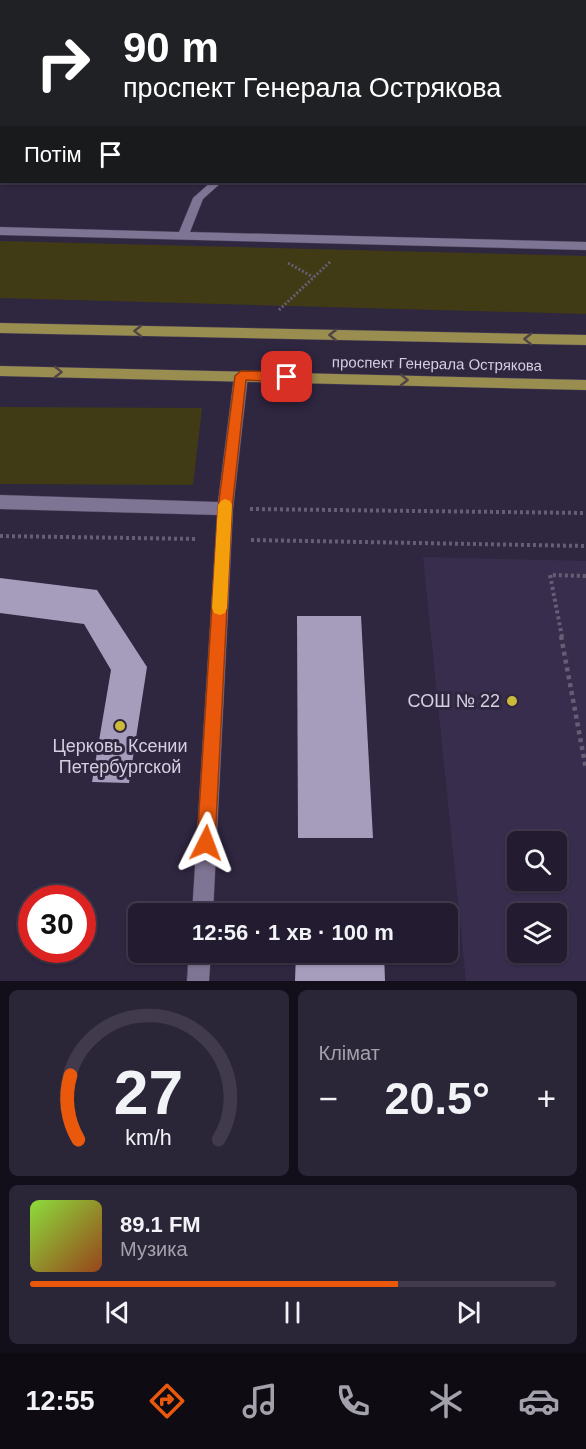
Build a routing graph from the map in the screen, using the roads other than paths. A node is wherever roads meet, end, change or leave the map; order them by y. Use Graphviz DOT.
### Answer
graph roads {
  1 [pos="216,183"];
  2 [pos="0,231"];
  3 [pos="184,235"];
  4 [pos="586,246"];
  5 [pos="0,328"];
  6 [pos="586,340"];
  7 [pos="0,371"];
  8 [pos="241,376"];
  9 [pos="586,385"];
  10 [pos="0,502"];
  11 [pos="225,509"];
  12 [pos="203,903"];
  13 [pos="199,963"];
  14 [pos="198,981"];
  1 -- 3 [label="street"];
  2 -- 3 [label="street"];
  3 -- 4 [label="street"];
  6 -- 5 [label="main road, проспект Генерала Острякова, one-way"];
  7 -- 8 [label="main road, проспект Генерала Острякова, one-way"];
  8 -- 9 [label="main road, проспект Генерала Острякова, one-way"];
  8 -- 11 [label="street"];
  10 -- 11 [label="street"];
  11 -- 12 [label="street"];
  13 -- 14 [label="street"];
}
